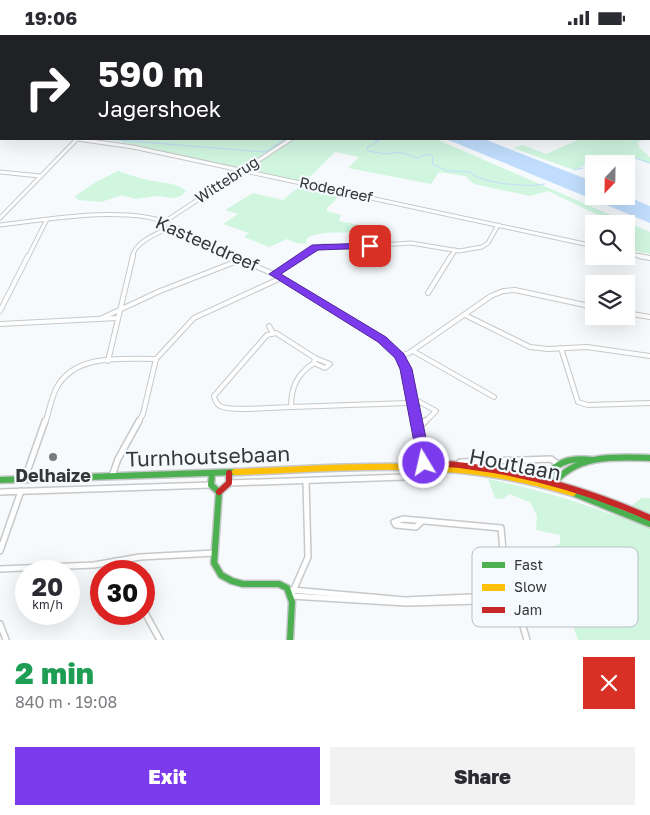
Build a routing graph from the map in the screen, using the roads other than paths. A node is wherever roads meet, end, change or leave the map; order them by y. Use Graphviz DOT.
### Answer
graph roads {
  1 [pos="76,140"];
  2 [pos="88,140"];
  3 [pos="288,140"];
  4 [pos="242,170"];
  5 [pos="0,172"];
  6 [pos="40,176"];
  7 [pos="0,218"];
  8 [pos="46,221"];
  9 [pos="164,221"];
  10 [pos="0,225"];
  11 [pos="498,225"];
  12 [pos="173,226"];
  13 [pos="585,244"];
  14 [pos="455,250"];
  15 [pos="635,255"];
  16 [pos="650,258"];
  17 [pos="240,260"];
  18 [pos="274,274"];
  19 [pos="281,278"];
  20 [pos="428,293"];
  21 [pos="585,304"];
  22 [pos="0,311"];
  23 [pos="119,311"];
  24 [pos="635,314"];
  25 [pos="465,315"];
  26 [pos="650,317"];
  27 [pos="118,318"];
  28 [pos="100,319"];
  29 [pos="0,324"];
  30 [pos="269,326"];
  31 [pos="274,333"];
  32 [pos="561,348"];
  33 [pos="413,351"];
  34 [pos="400,356"];
  35 [pos="650,356"];
  36 [pos="156,359"];
  37 [pos="108,361"];
  38 [pos="494,397"];
  39 [pos="414,402"];
  40 [pos="650,403"];
  41 [pos="291,407"];
  42 [pos="418,428"];
  43 [pos="424,452"];
  44 [pos="650,458"];
  45 [pos="593,460"];
  46 [pos="460,462"];
  47 [pos="442,464"];
  48 [pos="558,464"];
  49 [pos="424,468"];
  50 [pos="564,469"];
  51 [pos="229,473"];
  52 [pos="212,474"];
  53 [pos="112,476"];
  54 [pos="404,477"];
  55 [pos="25,479"];
  56 [pos="0,481"];
  57 [pos="306,481"];
  58 [pos="545,482"];
  59 [pos="229,483"];
  60 [pos="553,484"];
  61 [pos="211,485"];
  62 [pos="21,491"];
  63 [pos="0,492"];
  64 [pos="220,492"];
  65 [pos="650,518"];
  66 [pos="421,522"];
  67 [pos="650,525"];
  68 [pos="503,547"];
  69 [pos="0,551"];
  70 [pos="215,553"];
  71 [pos="124,560"];
  72 [pos="90,565"];
  73 [pos="0,569"];
  74 [pos="291,593"];
  75 [pos="472,599"];
  76 [pos="0,624"];
  77 [pos="152,625"];
  78 [pos="523,627"];
  79 [pos="6,640"];
  80 [pos="160,640"];
  81 [pos="290,640"];
  82 [pos="527,640"];
  1 -- 6 [label="street"];
  2 -- 4 [label="street, Rodedreef"];
  3 -- 4 [label="street, Wittebrug"];
  4 -- 9 [label="street, Wittebrug"];
  4 -- 11 [label="street, Rodedreef"];
  5 -- 6 [label="street"];
  6 -- 7 [label="street"];
  8 -- 9 [label="street, Kasteeldreef"];
  8 -- 10 [label="street, Kasteeldreef"];
  8 -- 22 [label="street"];
  9 -- 12 [label="street, Kasteeldreef"];
  11 -- 13 [label="street, Rodedreef"];
  11 -- 14 [label="street"];
  12 -- 17 [label="street, Kasteeldreef"];
  12 -- 23 [label="street"];
  14 -- 18 [label="street"];
  14 -- 20 [label="street"];
  15 -- 16 [label="street"];
  17 -- 18 [label="street, Kasteeldreef"];
  17 -- 23 [label="street"];
  18 -- 19 [label="street, Kasteeldreef"];
  19 -- 34 [label="street, Kasteeldreef"];
  19 -- 36 [label="street"];
  21 -- 25 [label="street"];
  23 -- 27 [label="street"];
  23 -- 28 [label="street"];
  24 -- 26 [label="street"];
  25 -- 32 [label="street"];
  25 -- 33 [label="street"];
  27 -- 28 [label="street"];
  27 -- 37 [label="street"];
  28 -- 29 [label="street"];
  30 -- 31 [label="street"];
  31 -- 41 [label="street"];
  31 -- 41 [label="street"];
  32 -- 35 [label="street"];
  32 -- 40 [label="street"];
  33 -- 34 [label="street"];
  33 -- 38 [label="street"];
  34 -- 39 [label="street, Kasteeldreef"];
  36 -- 37 [label="street"];
  36 -- 53 [label="street"];
  37 -- 55 [label="street"];
  39 -- 41 [label="street"];
  39 -- 42 [label="street, Kasteeldreef"];
  39 -- 42 [label="street"];
  42 -- 43 [label="street, Kasteeldreef"];
  43 -- 47 [label="main road"];
  43 -- 49 [label="street, Kasteeldreef"];
  44 -- 45 [label="main road"];
  45 -- 48 [label="main road"];
  45 -- 50 [label="main road"];
  46 -- 48 [label="street"];
  47 -- 49 [label="main road, Houtlaan"];
  47 -- 58 [label="main road, Houtlaan"];
  48 -- 50 [label="main road"];
  48 -- 58 [label="main road"];
  49 -- 51 [label="main road, Turnhoutsebaan"];
  49 -- 58 [label="main road, Houtlaan"];
  50 -- 60 [label="main road"];
  51 -- 52 [label="main road, Turnhoutsebaan"];
  51 -- 59 [label="main road"];
  52 -- 53 [label="main road, Turnhoutsebaan"];
  52 -- 61 [label="main road"];
  53 -- 55 [label="main road, Turnhoutsebaan"];
  54 -- 57 [label="street, Turnhoutsebaan"];
  55 -- 56 [label="main road, Turnhoutsebaan"];
  57 -- 59 [label="street, Turnhoutsebaan"];
  57 -- 74 [label="street"];
  58 -- 60 [label="main road, Houtlaan"];
  59 -- 64 [label="main road"];
  60 -- 65 [label="main road, Houtlaan"];
  60 -- 67 [label="main road, Houtlaan"];
  61 -- 62 [label="street, Turnhoutsebaan"];
  61 -- 64 [label="main road"];
  62 -- 63 [label="street, Turnhoutsebaan"];
  62 -- 69 [label="street"];
  64 -- 70 [label="main road"];
  66 -- 68 [label="street"];
  70 -- 71 [label="street"];
  70 -- 74 [label="main road"];
  72 -- 73 [label="street"];
  74 -- 75 [label="street"];
  74 -- 81 [label="main road"];
  76 -- 79 [label="street"];
  77 -- 80 [label="street"];
  78 -- 82 [label="street"];
}
